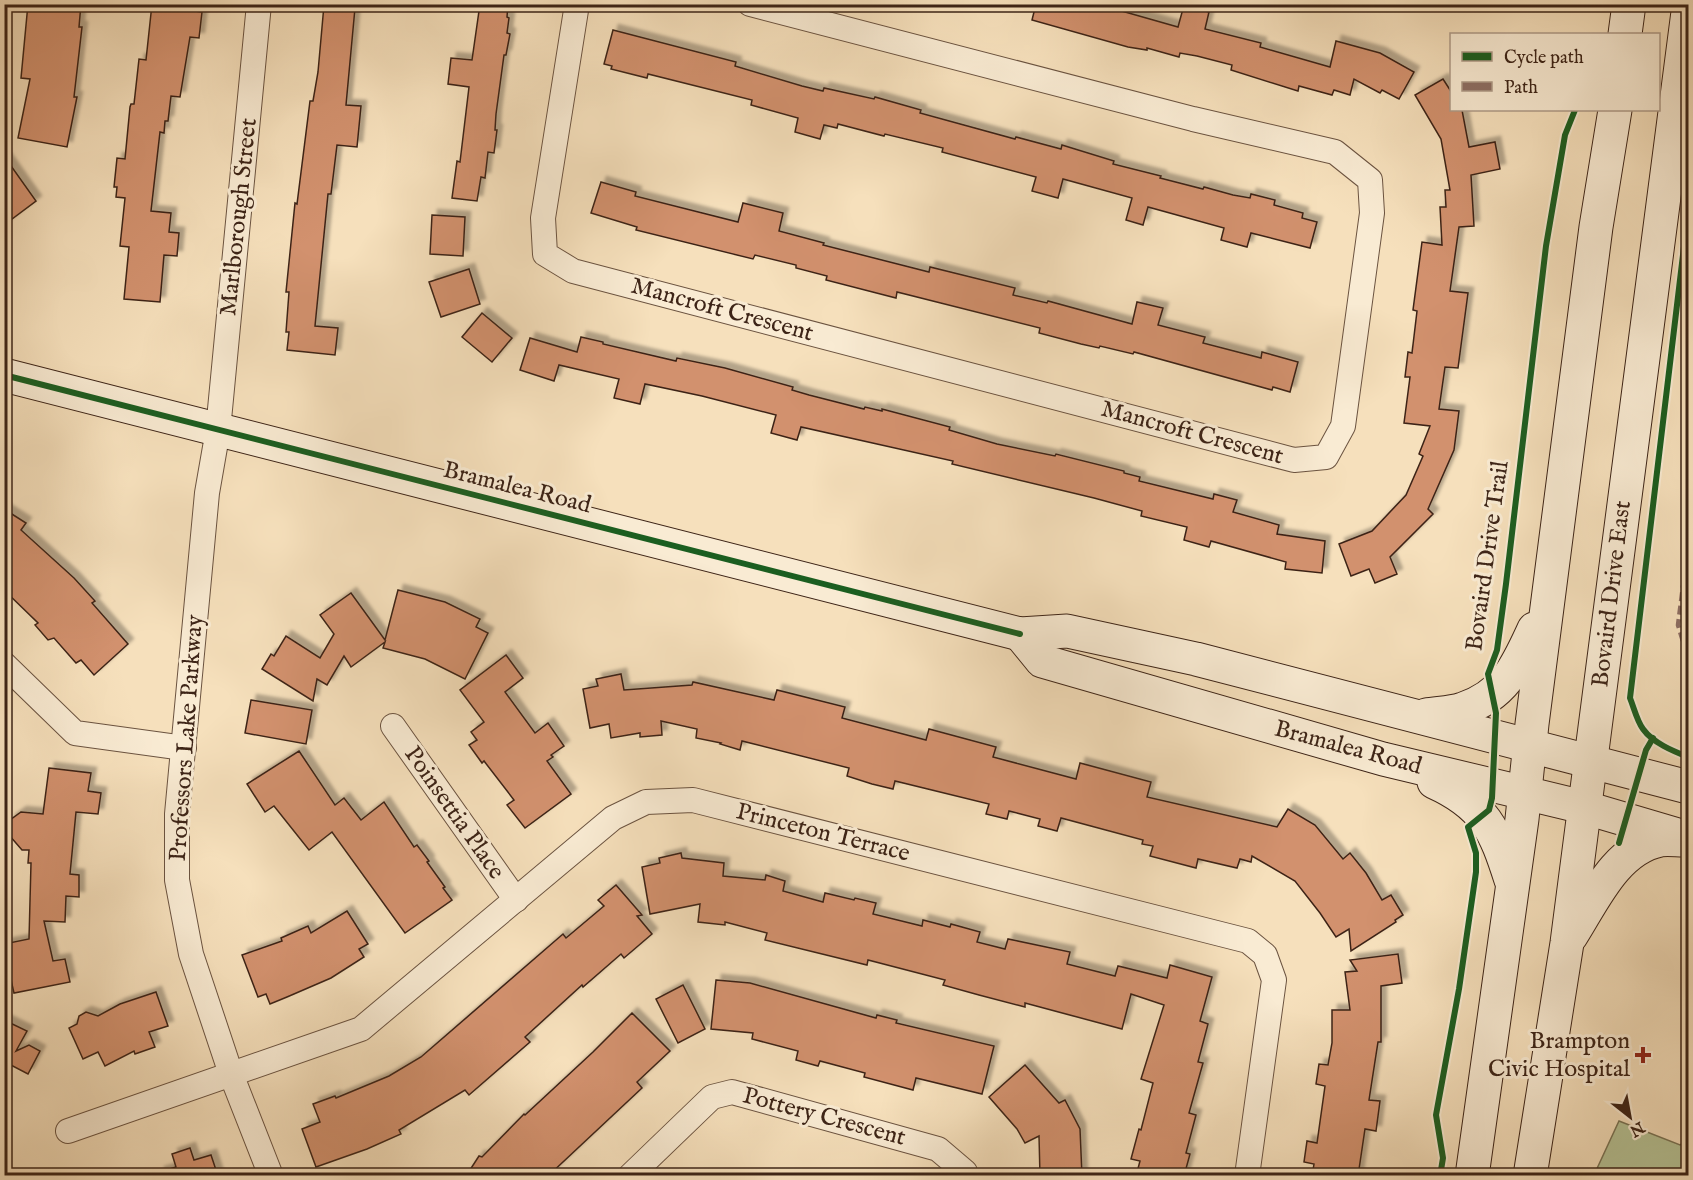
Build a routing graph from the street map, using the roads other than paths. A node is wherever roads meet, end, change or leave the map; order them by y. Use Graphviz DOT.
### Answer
graph roads {
  1 [pos="259,4"];
  2 [pos="577,4"];
  3 [pos="750,4"];
  4 [pos="1629,4"];
  5 [pos="1689,12"];
  6 [pos="1625,33"];
  7 [pos="1615,111"];
  8 [pos="4,375"];
  9 [pos="218,430"];
  10 [pos="1548,597"];
  11 [pos="1020,634"];
  12 [pos="4,664"];
  13 [pos="1417,716"];
  14 [pos="393,726"];
  15 [pos="1529,746"];
  16 [pos="184,748"];
  17 [pos="1383,759"];
  18 [pos="1590,761"];
  19 [pos="1689,787"];
  20 [pos="1524,793"];
  21 [pos="1583,807"];
  22 [pos="1689,839"];
  23 [pos="1513,885"];
  24 [pos="516,900"];
  25 [pos="1567,943"];
  26 [pos="231,1074"];
  27 [pos="68,1131"];
  28 [pos="271,1176"];
  29 [pos="630,1176"];
  30 [pos="965,1176"];
  31 [pos="1247,1176"];
  32 [pos="1472,1176"];
  33 [pos="1530,1176"];
  1 -- 9 [label="street, Marlborough Street"];
  2 -- 3 [label="street, Mancroft Crescent"];
  4 -- 6 [label="main road"];
  5 -- 18 [label="main road, Bovaird Drive East"];
  7 -- 10 [label="main road"];
  8 -- 9 [label="main road, Bramalea Road"];
  9 -- 11 [label="main road, Bramalea Road"];
  9 -- 16 [label="street, Professors Lake Parkway"];
  10 -- 13 [label="main road"];
  10 -- 15 [label="main road"];
  11 -- 13 [label="main road, Bramalea Road"];
  11 -- 17 [label="main road, Bramalea Road"];
  12 -- 16 [label="street"];
  13 -- 15 [label="main road, Bramalea Road"];
  14 -- 24 [label="street, Poinsettia Place"];
  15 -- 18 [label="main road, Bramalea Road"];
  15 -- 20 [label="main road"];
  16 -- 26 [label="street, Professors Lake Parkway"];
  17 -- 20 [label="main road, Bramalea Road"];
  17 -- 23 [label="main road"];
  18 -- 19 [label="main road, Bramalea Road"];
  18 -- 21 [label="main road, Bovaird Drive East"];
  20 -- 21 [label="main road, Bramalea Road"];
  20 -- 23 [label="main road"];
  21 -- 22 [label="main road, Bramalea Road"];
  21 -- 25 [label="main road, Bovaird Drive East"];
  22 -- 25 [label="main road"];
  23 -- 32 [label="main road"];
  24 -- 26 [label="street, Princeton Terrace"];
  24 -- 31 [label="street, Princeton Terrace"];
  25 -- 33 [label="main road, Bovaird Drive East"];
  26 -- 27 [label="street, Princeton Terrace"];
  26 -- 28 [label="street, Professors Lake Parkway"];
  29 -- 30 [label="street, Pottery Crescent"];
}
